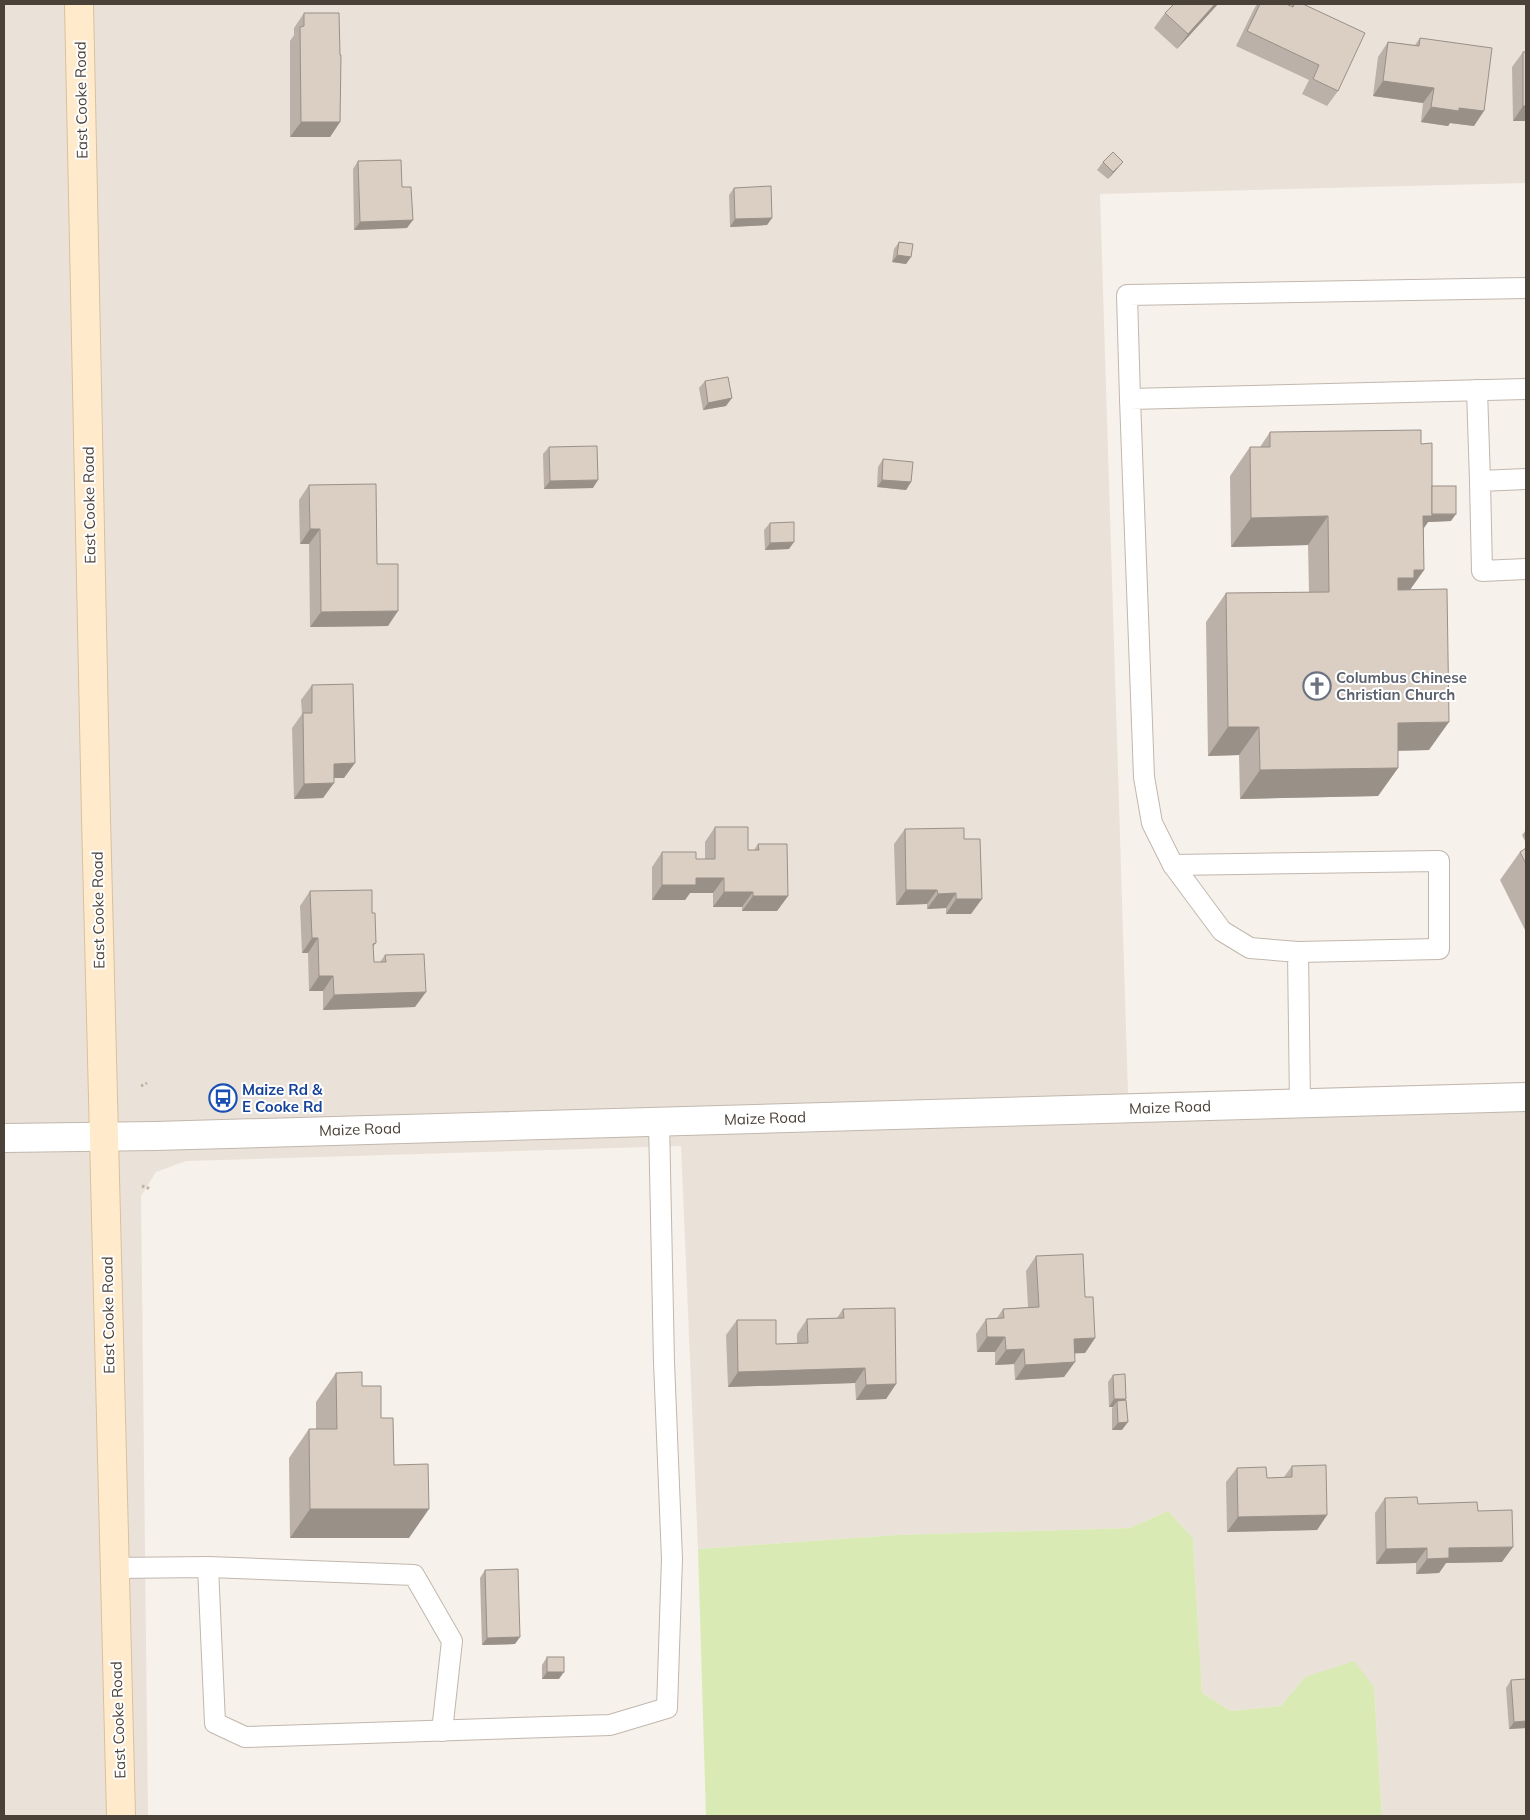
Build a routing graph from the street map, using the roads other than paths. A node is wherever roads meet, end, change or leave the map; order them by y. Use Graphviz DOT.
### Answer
graph roads {
  1 [pos="79,4"];
  2 [pos="1526,288"];
  3 [pos="1526,389"];
  4 [pos="1477,390"];
  5 [pos="1130,399"];
  6 [pos="1526,480"];
  7 [pos="1480,481"];
  8 [pos="1526,570"];
  9 [pos="1173,866"];
  10 [pos="1298,952"];
  11 [pos="1526,1098"];
  12 [pos="1300,1104"];
  13 [pos="659,1121"];
  14 [pos="103,1136"];
  15 [pos="4,1138"];
  16 [pos="208,1567"];
  17 [pos="114,1568"];
  18 [pos="442,1731"];
  19 [pos="121,1816"];
  1 -- 14 [label="main road, East Cooke Road"];
  2 -- 5 [label="lane"];
  3 -- 4 [label="lane"];
  4 -- 5 [label="lane"];
  4 -- 7 [label="lane"];
  5 -- 9 [label="lane"];
  6 -- 7 [label="lane"];
  7 -- 8 [label="lane"];
  9 -- 10 [label="lane"];
  9 -- 10 [label="lane"];
  10 -- 12 [label="lane"];
  11 -- 12 [label="street, Maize Road"];
  12 -- 13 [label="street, Maize Road"];
  13 -- 14 [label="street, Maize Road"];
  13 -- 18 [label="lane"];
  14 -- 15 [label="street, Maize Road"];
  14 -- 17 [label="main road, East Cooke Road"];
  16 -- 17 [label="lane"];
  16 -- 18 [label="lane"];
  16 -- 18 [label="lane"];
  17 -- 19 [label="main road, East Cooke Road"];
}
